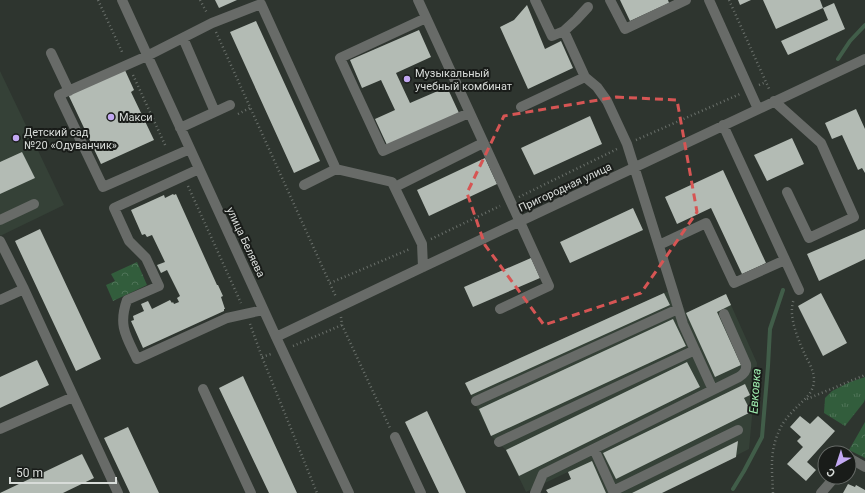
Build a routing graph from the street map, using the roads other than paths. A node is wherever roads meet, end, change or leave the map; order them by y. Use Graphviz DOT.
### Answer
graph roads {
  1 [pos="122,0"];
  2 [pos="418,0"];
  3 [pos="535,0"];
  4 [pos="610,0"];
  5 [pos="710,0"];
  6 [pos="682,1"];
  7 [pos="261,2"];
  8 [pos="588,7"];
  9 [pos="426,18"];
  10 [pos="564,31"];
  11 [pos="183,38"];
  12 [pos="51,53"];
  13 [pos="148,56"];
  14 [pos="865,59"];
  15 [pos="585,77"];
  16 [pos="69,91"];
  17 [pos="774,101"];
  18 [pos="230,105"];
  19 [pos="521,107"];
  20 [pos="758,109"];
  21 [pos="215,112"];
  22 [pos="469,113"];
  23 [pos="723,125"];
  24 [pos="180,128"];
  25 [pos="483,143"];
  26 [pos="190,149"];
  27 [pos="634,168"];
  28 [pos="199,169"];
  29 [pos="336,169"];
  30 [pos="304,185"];
  31 [pos="395,187"];
  32 [pos="787,192"];
  33 [pos="34,204"];
  34 [pos="0,220"];
  35 [pos="520,222"];
  36 [pos="0,241"];
  37 [pos="659,245"];
  38 [pos="785,260"];
  39 [pos="423,267"];
  40 [pos="24,289"];
  41 [pos="799,290"];
  42 [pos="0,300"];
  43 [pos="500,309"];
  44 [pos="678,309"];
  45 [pos="263,310"];
  46 [pos="724,314"];
  47 [pos="276,338"];
  48 [pos="695,350"];
  49 [pos="203,389"];
  50 [pos="713,390"];
  51 [pos="73,397"];
  52 [pos="476,401"];
  53 [pos="0,429"];
  54 [pos="738,430"];
  55 [pos="395,437"];
  56 [pos="499,442"];
  57 [pos="594,449"];
  58 [pos="828,485"];
  59 [pos="116,492"];
  60 [pos="251,493"];
  61 [pos="349,493"];
  62 [pos="421,493"];
  63 [pos="535,493"];
  64 [pos="821,493"];
  1 -- 13 [label="street, улица Беляева"];
  2 -- 9 [label="street"];
  3 -- 10 [label="street"];
  4 -- 6 [label="street"];
  5 -- 20 [label="street"];
  7 -- 11 [label="street"];
  7 -- 29 [label="street"];
  8 -- 10 [label="street"];
  9 -- 22 [label="street"];
  9 -- 22 [label="street"];
  10 -- 15 [label="street"];
  11 -- 13 [label="street"];
  11 -- 21 [label="street"];
  12 -- 16 [label="street"];
  13 -- 16 [label="street"];
  13 -- 24 [label="street, улица Беляева"];
  14 -- 17 [label="street, Пригородная улица"];
  15 -- 19 [label="street"];
  15 -- 27 [label="street"];
  16 -- 26 [label="street"];
  17 -- 20 [label="street, Пригородная улица"];
  17 -- 32 [label="street"];
  18 -- 21 [label="street"];
  20 -- 23 [label="street, Пригородная улица"];
  21 -- 24 [label="street"];
  22 -- 25 [label="street"];
  23 -- 27 [label="street, Пригородная улица"];
  23 -- 38 [label="street"];
  24 -- 26 [label="street, улица Беляева"];
  25 -- 31 [label="street"];
  25 -- 35 [label="street"];
  26 -- 28 [label="street, улица Беляева"];
  27 -- 35 [label="street, Пригородная улица"];
  27 -- 37 [label="street"];
  28 -- 45 [label="street, улица Беляева"];
  28 -- 45 [label="street"];
  29 -- 30 [label="street"];
  29 -- 31 [label="street"];
  31 -- 39 [label="street"];
  33 -- 34 [label="street"];
  35 -- 39 [label="street, Пригородная улица"];
  35 -- 43 [label="street"];
  36 -- 40 [label="street"];
  37 -- 38 [label="street"];
  37 -- 44 [label="street"];
  38 -- 41 [label="street"];
  39 -- 47 [label="street, Пригородная улица"];
  40 -- 42 [label="street"];
  40 -- 51 [label="street"];
  44 -- 48 [label="street"];
  44 -- 52 [label="street"];
  45 -- 47 [label="street, улица Беляева"];
  46 -- 50 [label="street"];
  47 -- 61 [label="street, улица Беляева"];
  48 -- 50 [label="street"];
  48 -- 56 [label="street"];
  49 -- 60 [label="street"];
  50 -- 57 [label="street"];
  51 -- 53 [label="street"];
  51 -- 59 [label="street"];
  54 -- 57 [label="street"];
  55 -- 62 [label="street"];
  57 -- 63 [label="street"];
  58 -- 64 [label="street"];
}
